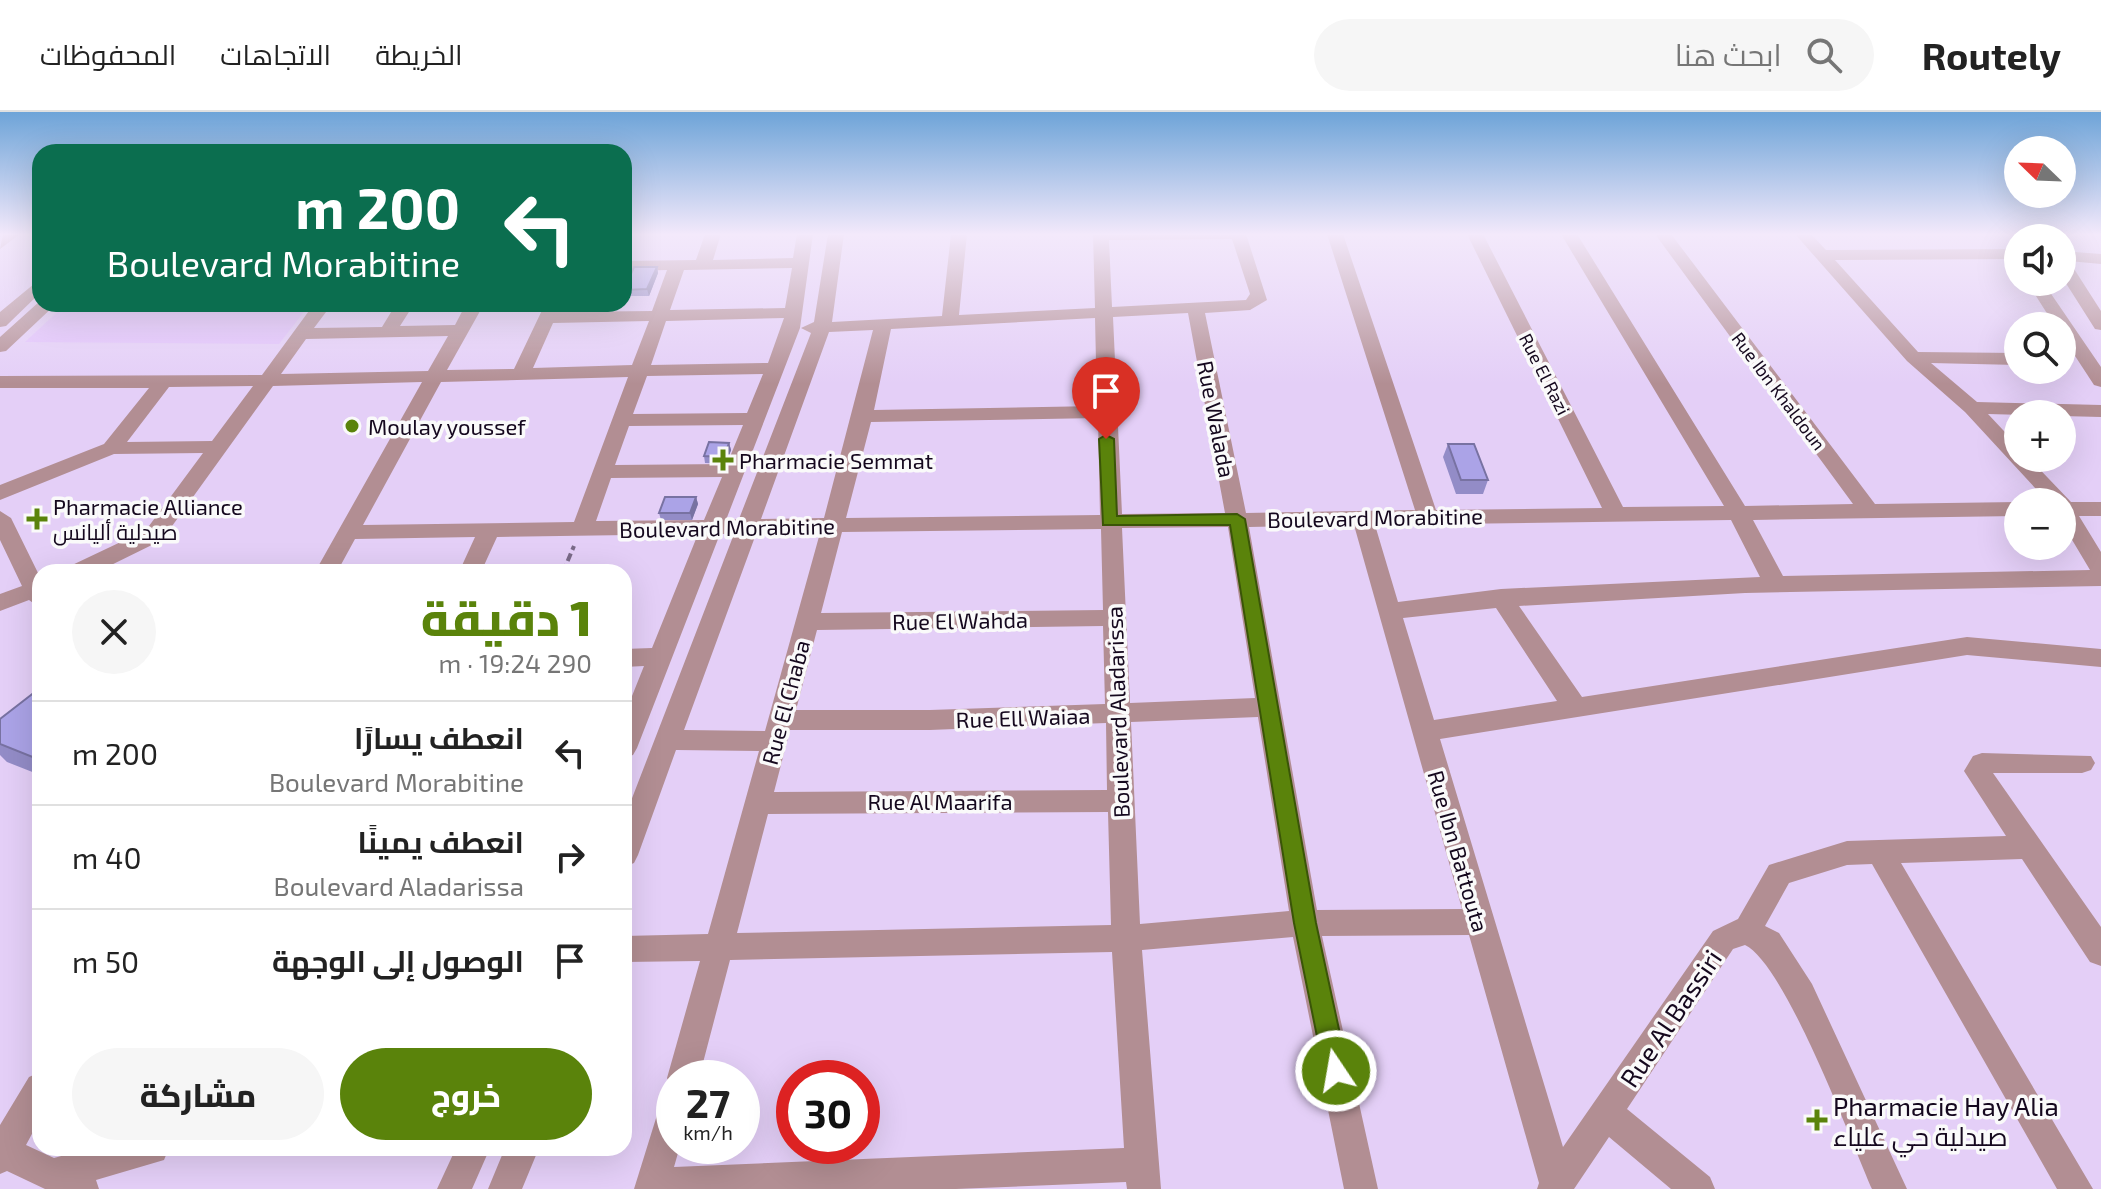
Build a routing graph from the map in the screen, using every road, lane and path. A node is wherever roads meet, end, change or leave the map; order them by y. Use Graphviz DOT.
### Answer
graph roads {
  1 [pos="670,284"];
  2 [pos="797,284"];
  3 [pos="829,284"];
  4 [pos="954,284"];
  5 [pos="1102,284"];
  6 [pos="1253,284"];
  7 [pos="1351,284"];
  8 [pos="1500,284"];
  9 [pos="1600,284"];
  10 [pos="1700,284"];
  11 [pos="1848,284"];
  12 [pos="2076,286"];
  13 [pos="32,291"];
  14 [pos="2045,296"];
  15 [pos="1196,309"];
  16 [pos="38,312"];
  17 [pos="317,312"];
  18 [pos="400,312"];
  19 [pos="471,312"];
  20 [pos="549,312"];
  21 [pos="571,312"];
  22 [pos="1103,312"];
  23 [pos="657,316"];
  24 [pos="1,319"];
  25 [pos="792,320"];
  26 [pos="950,321"];
  27 [pos="2101,325"];
  28 [pos="883,326"];
  29 [pos="822,328"];
  30 [pos="461,330"];
  31 [pos="387,332"];
  32 [pos="301,334"];
  33 [pos="0,347"];
  34 [pos="1913,357"];
  35 [pos="2004,359"];
  36 [pos="2094,362"];
  37 [pos="776,368"];
  38 [pos="639,370"];
  39 [pos="521,373"];
  40 [pos="436,374"];
  41 [pos="270,380"];
  42 [pos="2101,381"];
  43 [pos="0,382"];
  44 [pos="162,384"];
  45 [pos="1972,408"];
  46 [pos="2101,411"];
  47 [pos="1105,412"];
  48 [pos="863,416"];
  49 [pos="755,419"];
  50 [pos="623,420"];
  51 [pos="2004,443"];
  52 [pos="217,447"];
  53 [pos="111,448"];
  54 [pos="735,470"];
  55 [pos="601,472"];
  56 [pos="2031,472"];
  57 [pos="2046,488"];
  58 [pos="0,493"];
  59 [pos="2076,507"];
  60 [pos="2004,509"];
  61 [pos="2101,509"];
  62 [pos="1868,510"];
  63 [pos="1738,512"];
  64 [pos="1616,514"];
  65 [pos="1427,515"];
  66 [pos="1362,517"];
  67 [pos="0,518"];
  68 [pos="1237,519"];
  69 [pos="1109,521"];
  70 [pos="749,526"];
  71 [pos="832,526"];
  72 [pos="712,527"];
  73 [pos="582,529"];
  74 [pos="2076,529"];
  75 [pos="489,530"];
  76 [pos="348,532"];
  77 [pos="95,564"];
  78 [pos="330,564"];
  79 [pos="474,564"];
  80 [pos="567,564"];
  81 [pos="2101,570"];
  82 [pos="2101,578"];
  83 [pos="32,580"];
  84 [pos="1776,585"];
  85 [pos="32,594"];
  86 [pos="1501,597"];
  87 [pos="0,603"];
  88 [pos="1390,611"];
  89 [pos="1113,618"];
  90 [pos="807,622"];
  91 [pos="660,657"];
  92 [pos="632,658"];
  93 [pos="2101,658"];
  94 [pos="1268,707"];
  95 [pos="1575,707"];
  96 [pos="1118,714"];
  97 [pos="632,716"];
  98 [pos="776,730"];
  99 [pos="1425,731"];
  100 [pos="668,740"];
  101 [pos="2082,763"];
  102 [pos="1120,801"];
  103 [pos="759,803"];
  104 [pos="632,834"];
  105 [pos="2028,847"];
  106 [pos="1880,852"];
  107 [pos="1480,922"];
  108 [pos="1305,923"];
  109 [pos="1747,932"];
  110 [pos="1126,938"];
  111 [pos="721,946"];
  112 [pos="632,949"];
  113 [pos="2101,952"];
  114 [pos="688,1060"];
  115 [pos="32,1102"];
  116 [pos="1606,1113"];
  117 [pos="2,1153"];
  118 [pos="132,1156"];
  119 [pos="469,1156"];
  120 [pos="519,1156"];
  121 [pos="659,1164"];
  122 [pos="1143,1177"];
  123 [pos="68,1182"];
  124 [pos="652,1187"];
  125 [pos="1555,1187"];
  126 [pos="454,1189"];
  127 [pos="505,1189"];
  128 [pos="1361,1189"];
  129 [pos="1698,1189"];
  130 [pos="1890,1189"];
  131 [pos="2076,1189"];
  1 -- 23 [label="street"];
  2 -- 25 [label="street"];
  3 -- 29 [label="street"];
  4 -- 26 [label="street"];
  5 -- 22 [label="street, Boulevard Aladarissa"];
  6 -- 15 [label="street"];
  7 -- 65 [label="street"];
  8 -- 64 [label="street, Rue El Razi"];
  9 -- 63 [label="street"];
  10 -- 62 [label="street, Rue Ibn Khaldoun"];
  11 -- 34 [label="street"];
  12 -- 27 [label="street"];
  13 -- 24 [label="street"];
  14 -- 36 [label="street"];
  15 -- 22 [label="street"];
  15 -- 68 [label="street, Rue Walada"];
  16 -- 33 [label="street"];
  17 -- 32 [label="street"];
  18 -- 31 [label="street"];
  19 -- 30 [label="street"];
  20 -- 39 [label="street"];
  21 -- 23 [label="street"];
  22 -- 26 [label="street"];
  22 -- 47 [label="street, Boulevard Aladarissa"];
  23 -- 25 [label="street"];
  23 -- 38 [label="street"];
  25 -- 29 [label="street"];
  25 -- 37 [label="street"];
  26 -- 28 [label="street"];
  28 -- 29 [label="street"];
  28 -- 48 [label="street, Rue El Chaba"];
  29 -- 70 [label="street"];
  30 -- 31 [label="street"];
  30 -- 40 [label="street"];
  31 -- 32 [label="street"];
  32 -- 41 [label="street"];
  34 -- 35 [label="street"];
  34 -- 45 [label="street"];
  36 -- 42 [label="street"];
  37 -- 38 [label="street"];
  37 -- 49 [label="street"];
  38 -- 39 [label="street"];
  38 -- 50 [label="street"];
  39 -- 40 [label="street"];
  40 -- 41 [label="street"];
  40 -- 76 [label="street"];
  41 -- 44 [label="street"];
  41 -- 52 [label="street"];
  43 -- 44 [label="street"];
  44 -- 53 [label="street"];
  45 -- 46 [label="street"];
  45 -- 51 [label="street"];
  47 -- 48 [label="street"];
  47 -- 69 [label="street, Boulevard Aladarissa"];
  48 -- 71 [label="street, Rue El Chaba"];
  49 -- 50 [label="street"];
  49 -- 54 [label="street"];
  50 -- 55 [label="street"];
  52 -- 53 [label="street"];
  52 -- 77 [label="street"];
  53 -- 58 [label="street"];
  54 -- 55 [label="street"];
  54 -- 72 [label="street"];
  55 -- 73 [label="street"];
  56 -- 57 [label="street"];
  59 -- 61 [label="street"];
  60 -- 62 [label="street, Boulevard Morabitine"];
  62 -- 63 [label="street, Boulevard Morabitine"];
  63 -- 64 [label="street, Boulevard Morabitine"];
  63 -- 84 [label="street"];
  64 -- 65 [label="street, Boulevard Morabitine"];
  65 -- 66 [label="street, Boulevard Morabitine"];
  66 -- 68 [label="street, Boulevard Morabitine"];
  66 -- 88 [label="street, Rue Ibn Battouta"];
  67 -- 83 [label="street"];
  68 -- 69 [label="street, Boulevard Morabitine"];
  68 -- 94 [label="street, Rue Walada"];
  69 -- 71 [label="street, Boulevard Morabitine"];
  69 -- 89 [label="street, Boulevard Aladarissa"];
  70 -- 71 [label="street, Boulevard Morabitine"];
  70 -- 72 [label="street, Boulevard Morabitine"];
  70 -- 100 [label="street"];
  71 -- 90 [label="street, Rue El Chaba"];
  72 -- 73 [label="street, Boulevard Morabitine"];
  72 -- 91 [label="street"];
  73 -- 75 [label="street, Boulevard Morabitine"];
  73 -- 80 [label="path"];
  74 -- 81 [label="street"];
  75 -- 76 [label="street, Boulevard Morabitine"];
  75 -- 79 [label="street"];
  76 -- 78 [label="street"];
  82 -- 84 [label="street"];
  84 -- 86 [label="street"];
  85 -- 87 [label="street"];
  86 -- 88 [label="street"];
  86 -- 95 [label="street"];
  88 -- 99 [label="street, Rue Ibn Battouta"];
  89 -- 90 [label="street, Rue El Wahda"];
  89 -- 96 [label="street, Boulevard Aladarissa"];
  90 -- 98 [label="street, Rue El Chaba"];
  91 -- 92 [label="street"];
  91 -- 97 [label="street"];
  93 -- 95 [label="street"];
  94 -- 96 [label="street, Rue Ell Waiaa"];
  94 -- 108 [label="street, Rue Walada"];
  95 -- 99 [label="street"];
  96 -- 98 [label="street, Rue Ell Waiaa"];
  96 -- 102 [label="street, Boulevard Aladarissa"];
  98 -- 100 [label="street, Rue Ell Waiaa"];
  98 -- 103 [label="street, Rue El Chaba"];
  99 -- 107 [label="street, Rue Ibn Battouta"];
  100 -- 104 [label="street"];
  101 -- 105 [label="street"];
  102 -- 103 [label="street, Rue Al Maarifa"];
  102 -- 110 [label="street, Boulevard Aladarissa"];
  103 -- 111 [label="street, Rue El Chaba"];
  105 -- 106 [label="street"];
  105 -- 113 [label="street"];
  106 -- 109 [label="street"];
  106 -- 131 [label="street"];
  107 -- 108 [label="street"];
  107 -- 125 [label="street, Rue Ibn Battouta"];
  108 -- 110 [label="street"];
  108 -- 128 [label="street, Rue Walada"];
  109 -- 116 [label="street, Rue Al Bassiri"];
  109 -- 130 [label="street"];
  110 -- 111 [label="street"];
  110 -- 122 [label="street, Boulevard Aladarissa"];
  111 -- 112 [label="street"];
  111 -- 114 [label="street, Rue El Chaba"];
  115 -- 117 [label="street"];
  116 -- 125 [label="street, Rue Al Bassiri"];
  116 -- 129 [label="street"];
  117 -- 123 [label="street"];
  118 -- 123 [label="street"];
  119 -- 126 [label="street"];
  120 -- 127 [label="street"];
  121 -- 124 [label="street"];
  122 -- 124 [label="street"];
}
